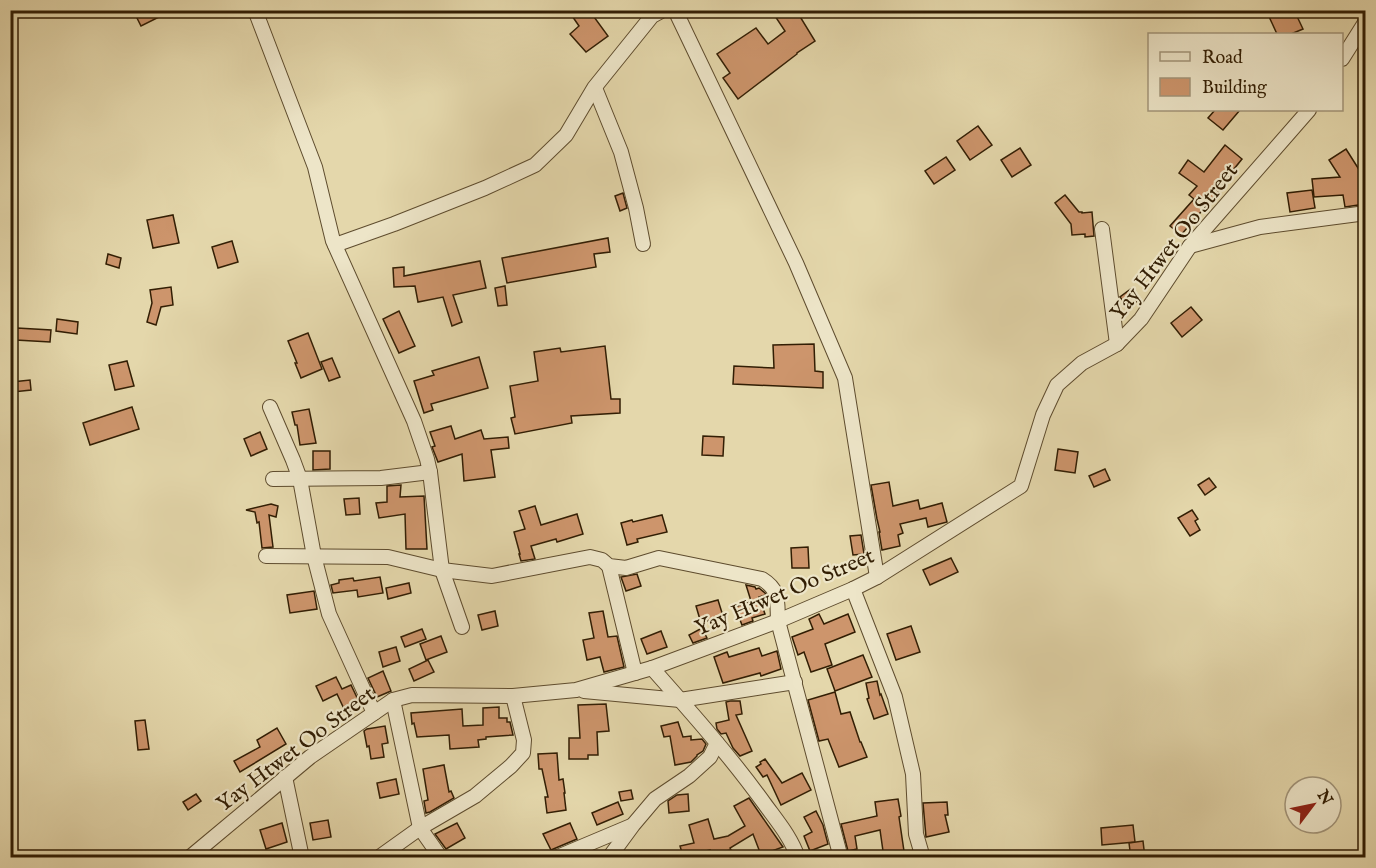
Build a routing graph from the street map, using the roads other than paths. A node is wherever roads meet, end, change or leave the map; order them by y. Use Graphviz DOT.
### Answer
graph roads {
  1 [pos="255,10"];
  2 [pos="663,10"];
  3 [pos="675,10"];
  4 [pos="1365,21"];
  5 [pos="1343,56"];
  6 [pos="595,88"];
  7 [pos="1308,111"];
  8 [pos="1365,213"];
  9 [pos="1102,229"];
  10 [pos="643,244"];
  11 [pos="334,245"];
  12 [pos="1190,246"];
  13 [pos="1117,344"];
  14 [pos="270,407"];
  15 [pos="430,472"];
  16 [pos="273,479"];
  17 [pos="300,479"];
  18 [pos="266,556"];
  19 [pos="314,556"];
  20 [pos="609,566"];
  21 [pos="442,570"];
  22 [pos="877,578"];
  23 [pos="853,590"];
  24 [pos="778,621"];
  25 [pos="462,627"];
  26 [pos="652,668"];
  27 [pos="635,673"];
  28 [pos="795,682"];
  29 [pos="576,690"];
  30 [pos="513,696"];
  31 [pos="393,700"];
  32 [pos="680,700"];
  33 [pos="374,713"];
  34 [pos="717,742"];
  35 [pos="285,777"];
  36 [pos="633,825"];
  37 [pos="420,828"];
  38 [pos="189,858"];
  39 [pos="302,858"];
  40 [pos="378,858"];
  41 [pos="441,858"];
  42 [pos="555,858"];
  43 [pos="610,858"];
  44 [pos="798,858"];
  45 [pos="841,858"];
  46 [pos="923,858"];
  1 -- 11 [label="street"];
  2 -- 6 [label="street"];
  3 -- 22 [label="street"];
  4 -- 5 [label="street"];
  6 -- 10 [label="street"];
  6 -- 11 [label="street"];
  7 -- 12 [label="street, Yay Htwet Oo Street"];
  8 -- 12 [label="street"];
  9 -- 13 [label="street"];
  11 -- 15 [label="street"];
  12 -- 13 [label="street, Yay Htwet Oo Street"];
  13 -- 22 [label="street, Yay Htwet Oo Street"];
  14 -- 17 [label="street"];
  15 -- 17 [label="street"];
  15 -- 21 [label="street"];
  16 -- 17 [label="street"];
  17 -- 19 [label="street"];
  18 -- 19 [label="street"];
  19 -- 21 [label="street"];
  19 -- 33 [label="street"];
  20 -- 21 [label="street"];
  20 -- 24 [label="street"];
  20 -- 27 [label="street"];
  21 -- 25 [label="street"];
  22 -- 23 [label="street, Yay Htwet Oo Street"];
  23 -- 24 [label="street, Yay Htwet Oo Street"];
  23 -- 46 [label="street"];
  24 -- 26 [label="street, Yay Htwet Oo Street"];
  24 -- 28 [label="street"];
  26 -- 27 [label="street, Yay Htwet Oo Street"];
  26 -- 32 [label="street"];
  27 -- 29 [label="street, Yay Htwet Oo Street"];
  28 -- 32 [label="street"];
  28 -- 45 [label="street"];
  29 -- 30 [label="street, Yay Htwet Oo Street"];
  29 -- 32 [label="street"];
  30 -- 31 [label="street, Yay Htwet Oo Street"];
  30 -- 37 [label="street"];
  31 -- 33 [label="street, Yay Htwet Oo Street"];
  31 -- 37 [label="street"];
  32 -- 34 [label="street"];
  33 -- 35 [label="street, Yay Htwet Oo Street"];
  34 -- 36 [label="street"];
  34 -- 44 [label="street"];
  35 -- 38 [label="street, Yay Htwet Oo Street"];
  35 -- 39 [label="street"];
  36 -- 42 [label="street"];
  36 -- 43 [label="street"];
  37 -- 40 [label="street"];
  37 -- 41 [label="street"];
}
